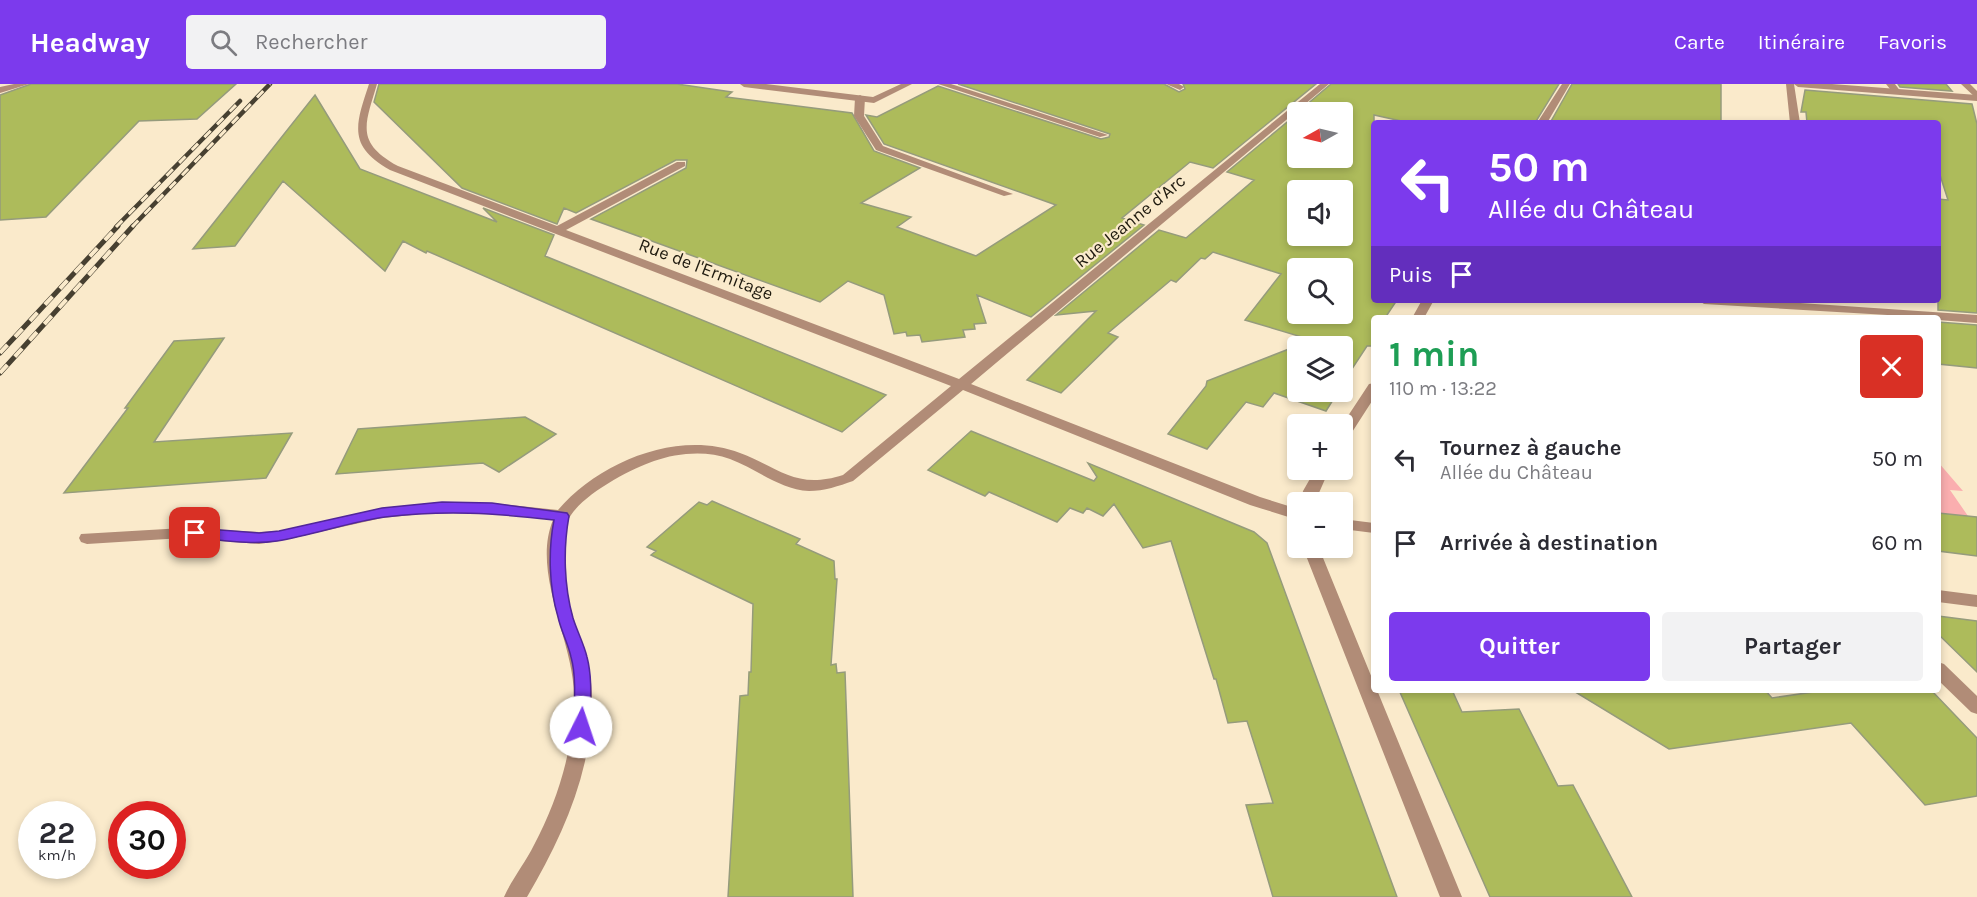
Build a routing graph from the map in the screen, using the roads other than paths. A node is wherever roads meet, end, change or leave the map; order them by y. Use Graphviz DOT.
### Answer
graph roads {
  1 [pos="25,84"];
  2 [pos="373,84"];
  3 [pos="744,84"];
  4 [pos="908,84"];
  5 [pos="942,84"];
  6 [pos="1170,84"];
  7 [pos="1324,84"];
  8 [pos="1566,84"];
  9 [pos="1790,84"];
  10 [pos="1798,84"];
  11 [pos="1890,84"];
  12 [pos="1965,84"];
  13 [pos="1180,87"];
  14 [pos="0,90"];
  15 [pos="1897,93"];
  16 [pos="1977,97"];
  17 [pos="860,98"];
  18 [pos="1544,120"];
  19 [pos="1795,120"];
  20 [pos="1103,135"];
  21 [pos="681,164"];
  22 [pos="1008,194"];
  23 [pos="556,231"];
  24 [pos="1747,303"];
  25 [pos="1920,315"];
  26 [pos="1941,316"];
  27 [pos="1977,319"];
  28 [pos="958,385"];
  29 [pos="1371,392"];
  30 [pos="1353,420"];
  31 [pos="1287,511"];
  32 [pos="562,516"];
  33 [pos="1353,525"];
  34 [pos="1371,528"];
  35 [pos="87,538"];
  36 [pos="1315,558"];
  37 [pos="1941,596"];
  38 [pos="1977,601"];
  39 [pos="1941,672"];
  40 [pos="1977,707"];
  41 [pos="515,897"];
  42 [pos="1451,897"];
  1 -- 14 [label="street"];
  2 -- 23 [label="street, Rue de l'Ermitage"];
  3 -- 17 [label="street"];
  4 -- 17 [label="street"];
  5 -- 20 [label="street"];
  6 -- 13 [label="street"];
  7 -- 28 [label="street, Rue Jeanne d'Arc"];
  8 -- 18 [label="street"];
  9 -- 19 [label="street"];
  10 -- 15 [label="street"];
  11 -- 15 [label="street"];
  12 -- 16 [label="street"];
  15 -- 16 [label="street"];
  17 -- 22 [label="street"];
  21 -- 23 [label="street"];
  23 -- 28 [label="street, Rue de l'Ermitage"];
  24 -- 25 [label="street"];
  26 -- 27 [label="street"];
  28 -- 31 [label="street, Rue de l'Ermitage"];
  28 -- 32 [label="street, Rue Jeanne d'Arc"];
  29 -- 30 [label="street"];
  32 -- 35 [label="street"];
  32 -- 41 [label="street"];
  33 -- 34 [label="street"];
  36 -- 42 [label="street"];
  37 -- 38 [label="street"];
  39 -- 40 [label="street"];
}
